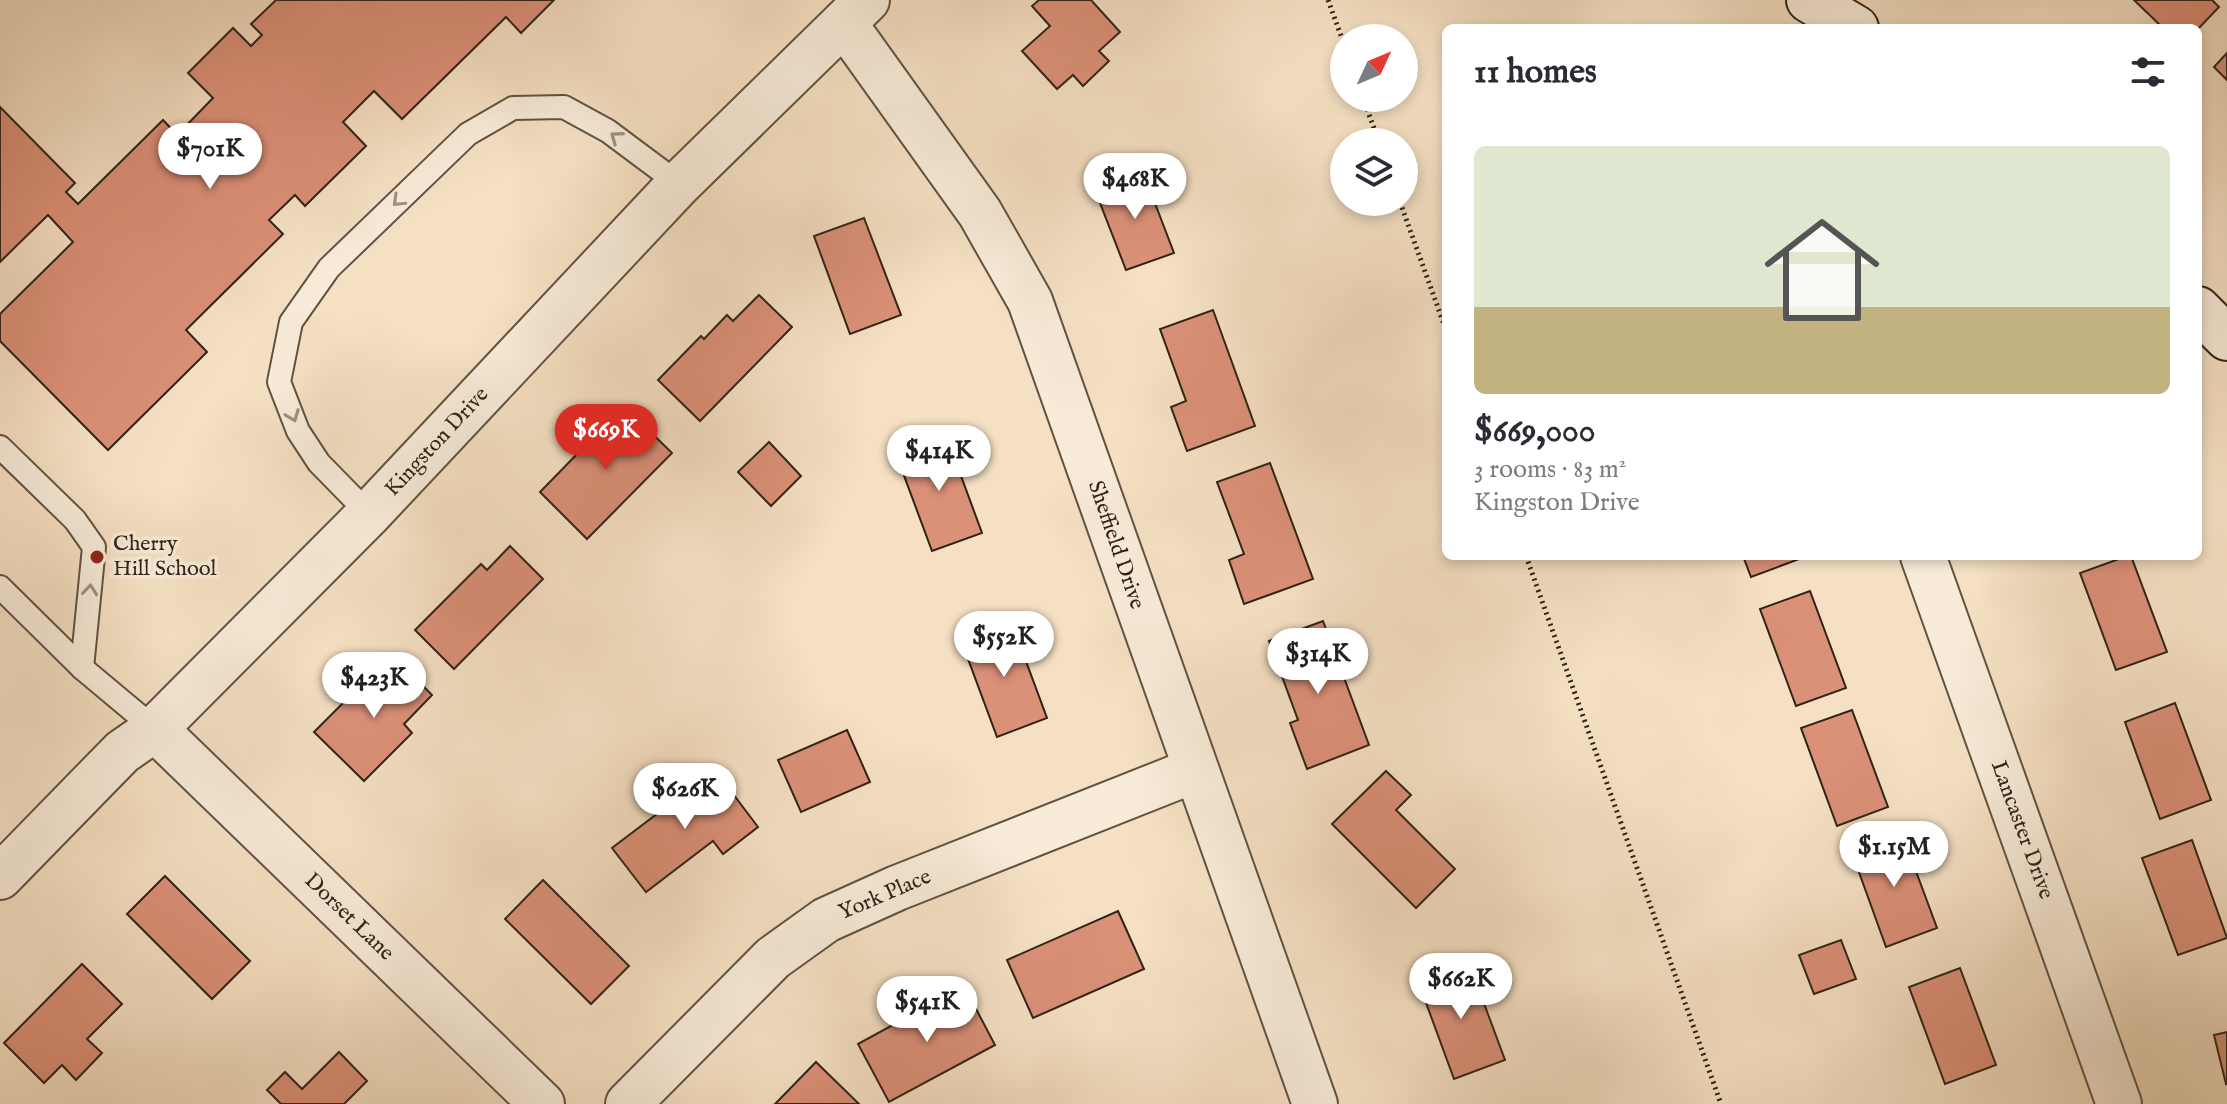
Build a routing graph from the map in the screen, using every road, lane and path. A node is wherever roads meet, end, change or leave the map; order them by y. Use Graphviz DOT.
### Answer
graph roads {
  1 [pos="1328,0"];
  2 [pos="1809,0"];
  3 [pos="856,12"];
  4 [pos="1337,24"];
  5 [pos="1849,24"];
  6 [pos="679,184"];
  7 [pos="1405,216"];
  8 [pos="2202,313"];
  9 [pos="1442,319"];
  10 [pos="2227,338"];
  11 [pos="0,447"];
  12 [pos="369,514"];
  13 [pos="1527,560"];
  14 [pos="1924,560"];
  15 [pos="0,587"];
  16 [pos="82,668"];
  17 [pos="155,729"];
  18 [pos="1195,770"];
  19 [pos="0,877"];
  20 [pos="542,1104"];
  21 [pos="628,1104"];
  22 [pos="1315,1104"];
  23 [pos="1721,1104"];
  24 [pos="2119,1104"];
  1 -- 4 [label="path"];
  2 -- 5 [label="street"];
  3 -- 6 [label="street, Kingston Drive"];
  3 -- 18 [label="street, Sheffield Drive"];
  6 -- 12 [label="street, Kingston Drive"];
  6 -- 12 [label="lane, one-way"];
  7 -- 9 [label="path"];
  8 -- 10 [label="street"];
  16 -- 11 [label="lane, one-way"];
  12 -- 17 [label="street, Kingston Drive"];
  13 -- 23 [label="path"];
  14 -- 24 [label="street, Lancaster Drive"];
  15 -- 16 [label="lane"];
  16 -- 17 [label="lane"];
  17 -- 19 [label="street, Kingston Drive"];
  17 -- 20 [label="street, Dorset Lane"];
  18 -- 21 [label="street, York Place"];
  18 -- 22 [label="street, Sheffield Drive"];
}
